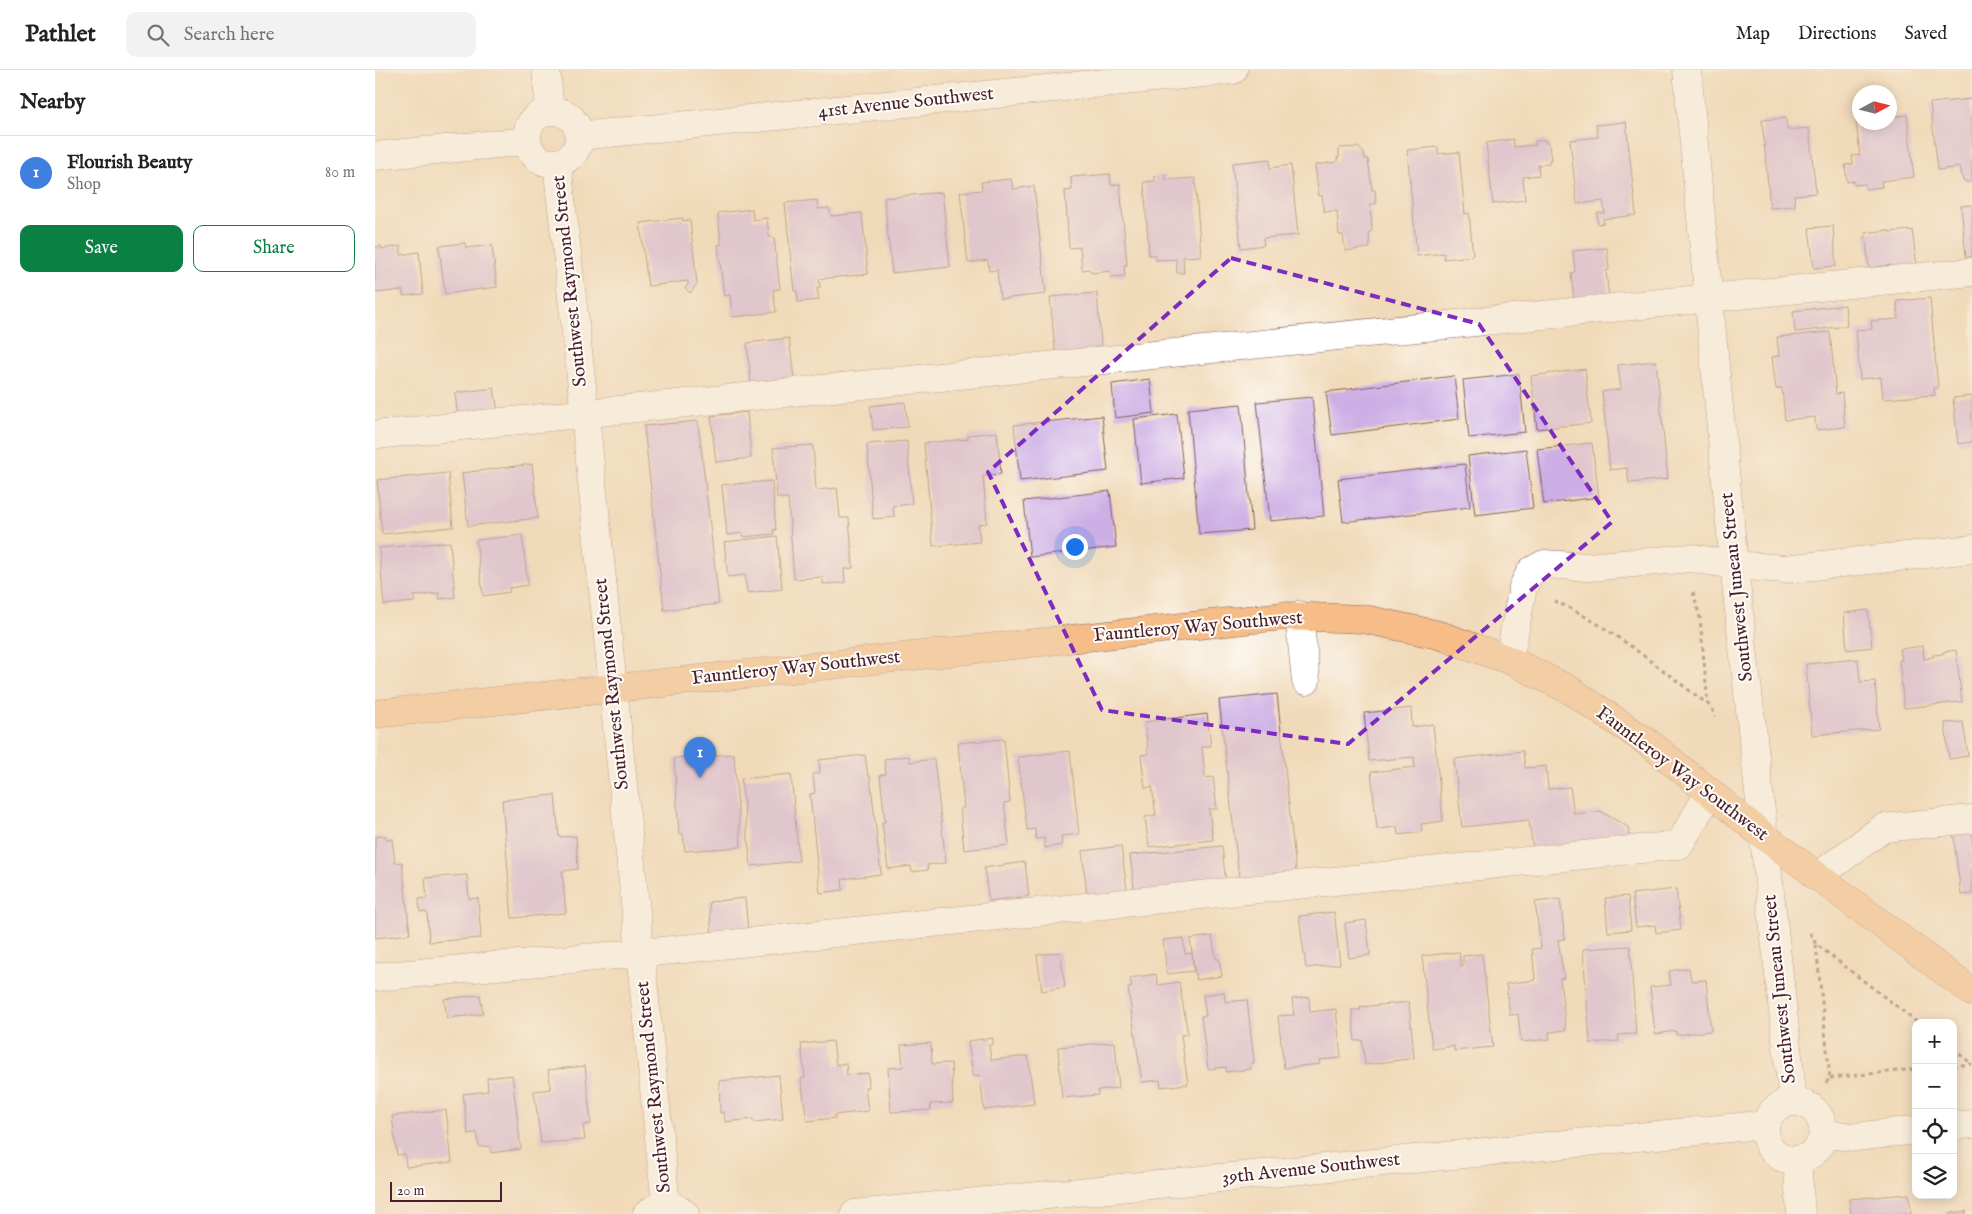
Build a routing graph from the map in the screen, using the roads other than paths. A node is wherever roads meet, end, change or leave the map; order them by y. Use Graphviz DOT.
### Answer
graph roads {
  1 [pos="546,70"];
  2 [pos="1233,70"];
  3 [pos="1687,70"];
  4 [pos="550,111"];
  5 [pos="579,136"];
  6 [pos="527,141"];
  7 [pos="375,156"];
  8 [pos="557,163"];
  9 [pos="1972,272"];
  10 [pos="1709,298"];
  11 [pos="585,414"];
  12 [pos="375,435"];
  13 [pos="1972,550"];
  14 [pos="1734,565"];
  15 [pos="1299,615"];
  16 [pos="1509,660"];
  17 [pos="1306,681"];
  18 [pos="613,688"];
  19 [pos="375,714"];
  20 [pos="1710,792"];
  21 [pos="1972,818"];
  22 [pos="1764,836"];
  23 [pos="1817,877"];
  24 [pos="640,953"];
  25 [pos="375,977"];
  26 [pos="1972,992"];
  27 [pos="1793,1102"];
  28 [pos="1972,1124"];
  29 [pos="1957,1126"];
  30 [pos="1765,1128"];
  31 [pos="1912,1130"];
  32 [pos="1823,1134"];
  33 [pos="1797,1160"];
  34 [pos="666,1211"];
  35 [pos="855,1214"];
  36 [pos="1801,1214"];
  1 -- 4 [label="street"];
  2 -- 5 [label="street, 41st Avenue Southwest"];
  3 -- 10 [label="street, Southwest Juneau Street"];
  4 -- 5 [label="street"];
  4 -- 6 [label="street"];
  5 -- 8 [label="street"];
  6 -- 7 [label="street"];
  6 -- 8 [label="street"];
  8 -- 11 [label="street, Southwest Raymond Street"];
  9 -- 10 [label="street"];
  10 -- 11 [label="street"];
  10 -- 14 [label="street, Southwest Juneau Street"];
  11 -- 12 [label="street"];
  11 -- 18 [label="street, Southwest Raymond Street"];
  13 -- 14 [label="street"];
  14 -- 16 [label="street"];
  14 -- 22 [label="street, Southwest Juneau Street"];
  15 -- 16 [label="main road, Fauntleroy Way Southwest"];
  15 -- 17 [label="street"];
  15 -- 18 [label="main road, Fauntleroy Way Southwest"];
  16 -- 20 [label="main road, Fauntleroy Way Southwest"];
  18 -- 19 [label="main road, Fauntleroy Way Southwest"];
  18 -- 24 [label="street, Southwest Raymond Street"];
  20 -- 22 [label="main road, Fauntleroy Way Southwest"];
  20 -- 24 [label="street"];
  21 -- 23 [label="street"];
  22 -- 23 [label="main road, Fauntleroy Way Southwest"];
  22 -- 27 [label="street, Southwest Juneau Street"];
  23 -- 26 [label="main road, Fauntleroy Way Southwest"];
  24 -- 25 [label="street"];
  24 -- 34 [label="street, Southwest Raymond Street"];
  27 -- 30 [label="street"];
  27 -- 32 [label="street"];
  28 -- 29 [label="street"];
  30 -- 33 [label="street"];
  30 -- 35 [label="street, 39th Avenue Southwest"];
  31 -- 32 [label="street"];
  32 -- 33 [label="street"];
  33 -- 36 [label="street"];
}
